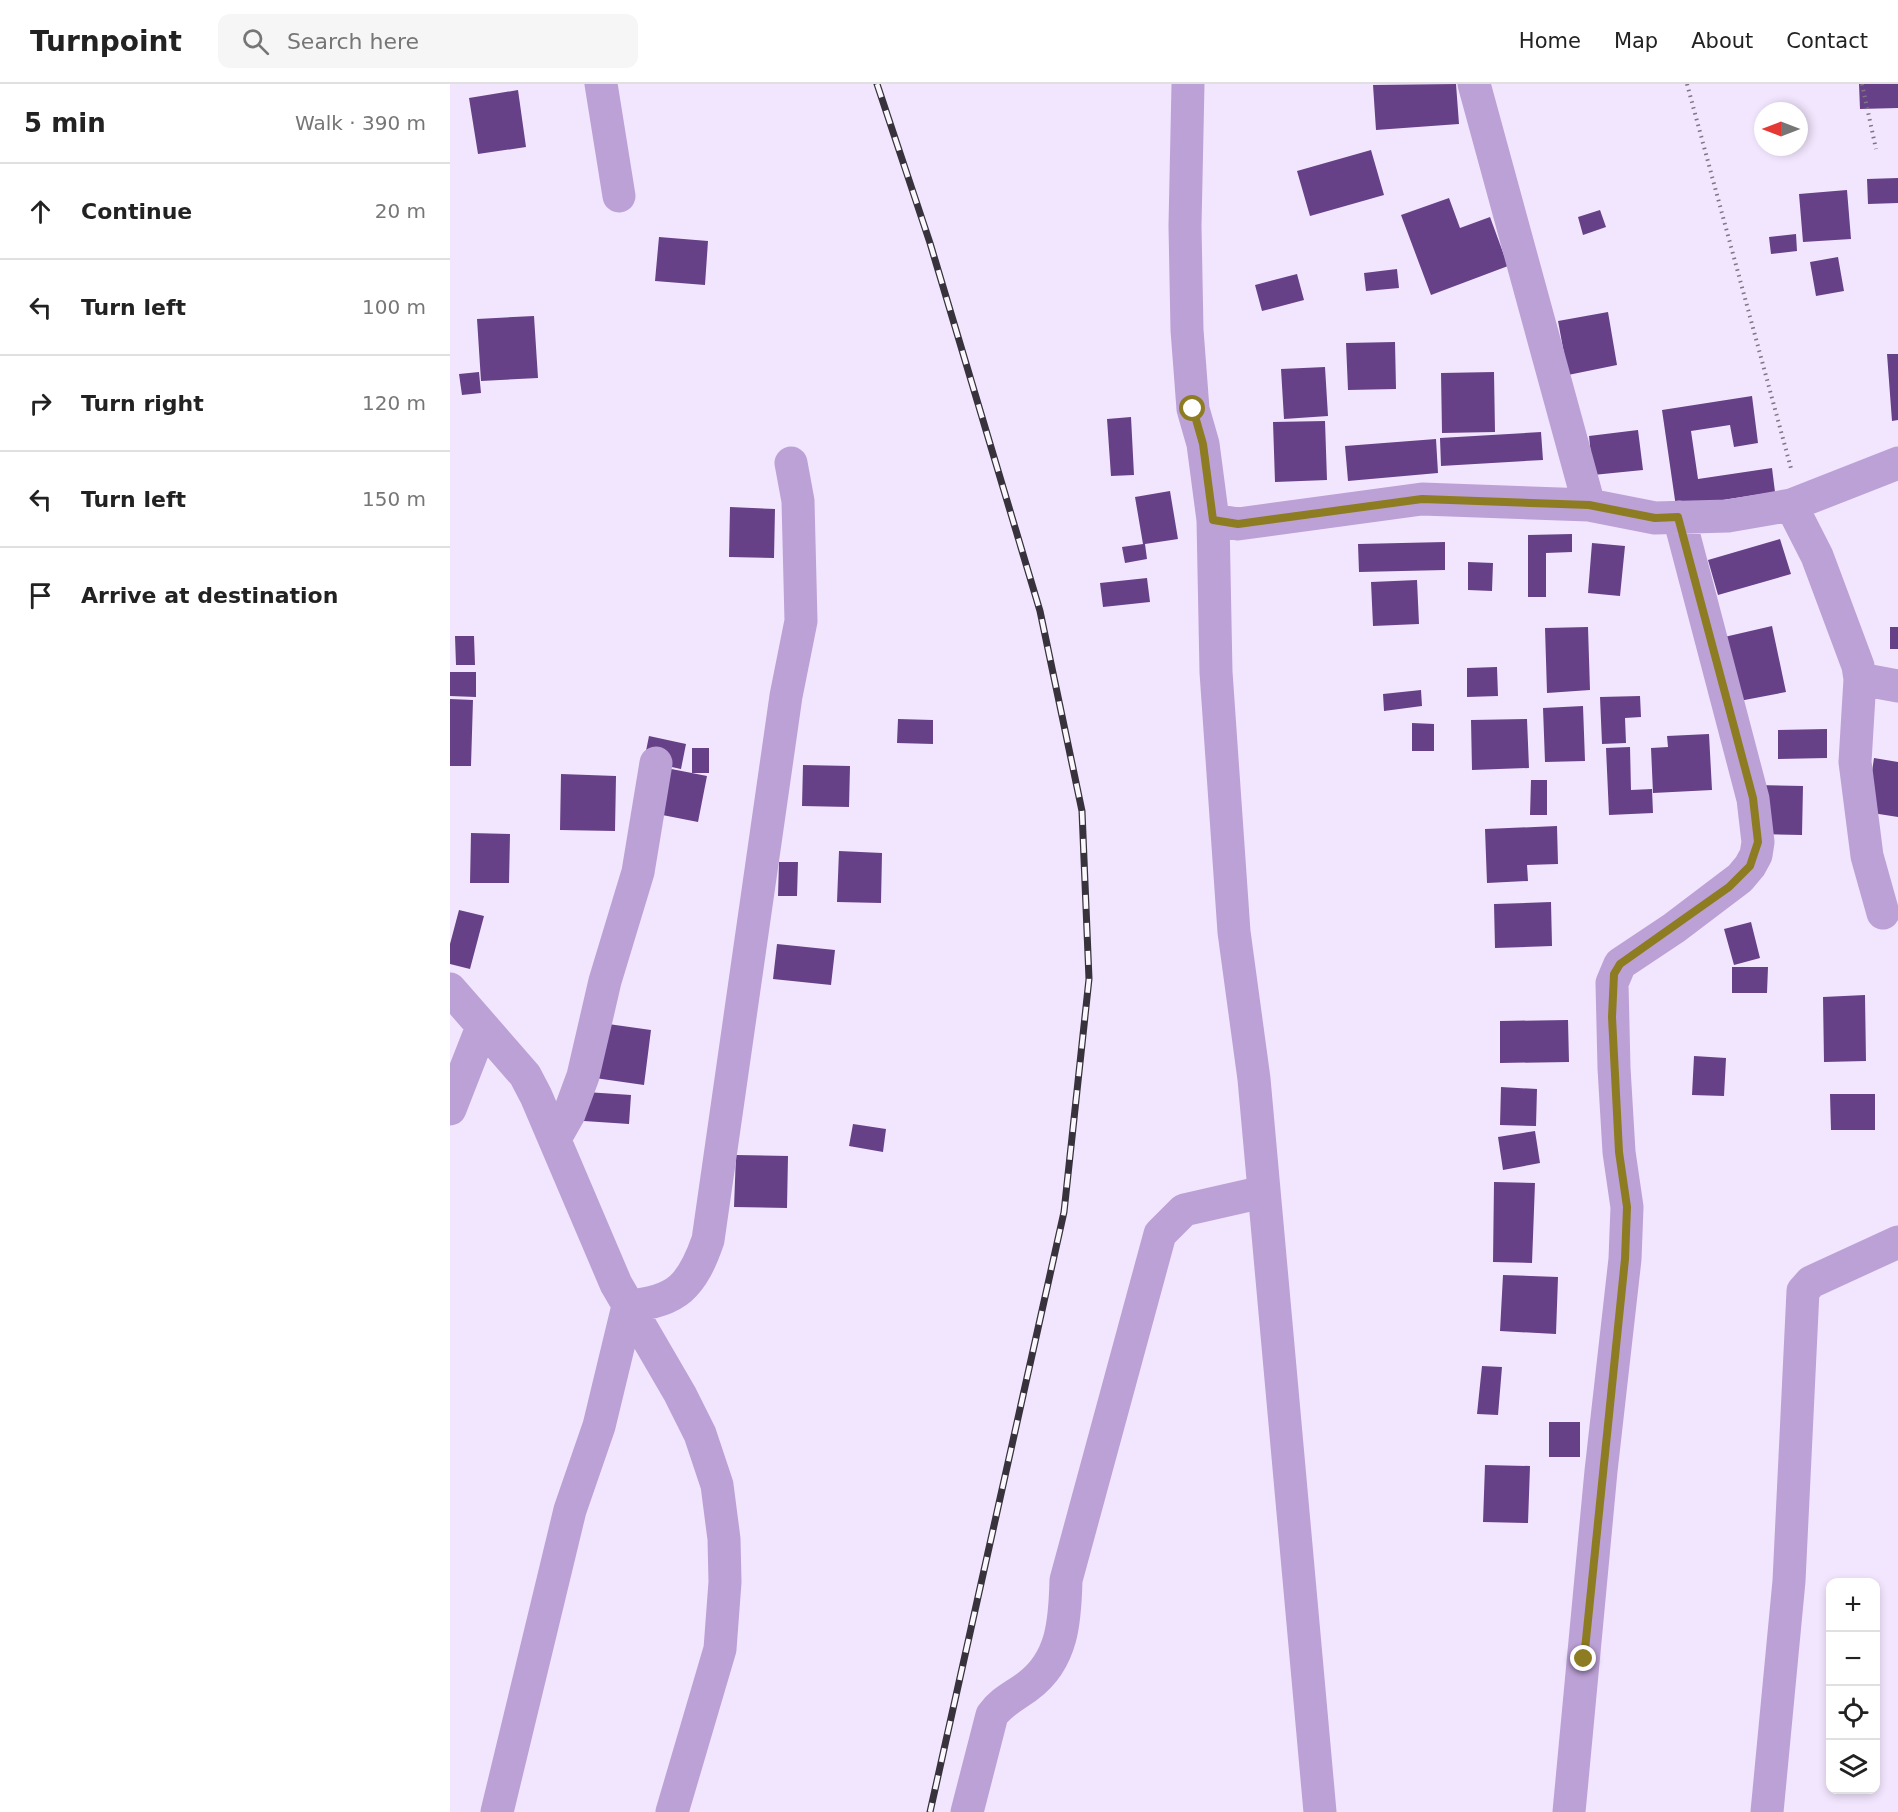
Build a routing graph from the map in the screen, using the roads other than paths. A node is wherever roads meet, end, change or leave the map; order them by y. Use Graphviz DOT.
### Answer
graph roads {
  1 [pos="601,84"];
  2 [pos="1188,84"];
  3 [pos="1474,84"];
  4 [pos="619,196"];
  5 [pos="791,462"];
  6 [pos="1898,464"];
  7 [pos="1795,504"];
  8 [pos="1589,505"];
  9 [pos="1678,517"];
  10 [pos="1213,520"];
  11 [pos="1860,679"];
  12 [pos="1898,686"];
  13 [pos="657,763"];
  14 [pos="1883,913"];
  15 [pos="450,989"];
  16 [pos="482,1027"];
  17 [pos="450,1109"];
  18 [pos="556,1137"];
  19 [pos="1263,1192"];
  20 [pos="1898,1242"];
  21 [pos="628,1306"];
  22 [pos="497,1812"];
  23 [pos="672,1812"];
  24 [pos="967,1812"];
  25 [pos="1320,1812"];
  26 [pos="1569,1812"];
  27 [pos="1767,1812"];
  1 -- 4 [label="street"];
  2 -- 10 [label="street"];
  3 -- 8 [label="street"];
  5 -- 21 [label="street"];
  6 -- 7 [label="street"];
  7 -- 9 [label="street"];
  7 -- 11 [label="street"];
  8 -- 9 [label="street"];
  8 -- 10 [label="street"];
  9 -- 26 [label="street"];
  10 -- 19 [label="street"];
  11 -- 12 [label="street"];
  11 -- 14 [label="street"];
  13 -- 18 [label="street"];
  15 -- 16 [label="street"];
  16 -- 17 [label="street"];
  16 -- 18 [label="street"];
  18 -- 21 [label="street"];
  19 -- 24 [label="street"];
  19 -- 25 [label="street"];
  20 -- 27 [label="street"];
  21 -- 22 [label="street"];
  21 -- 23 [label="street"];
}
